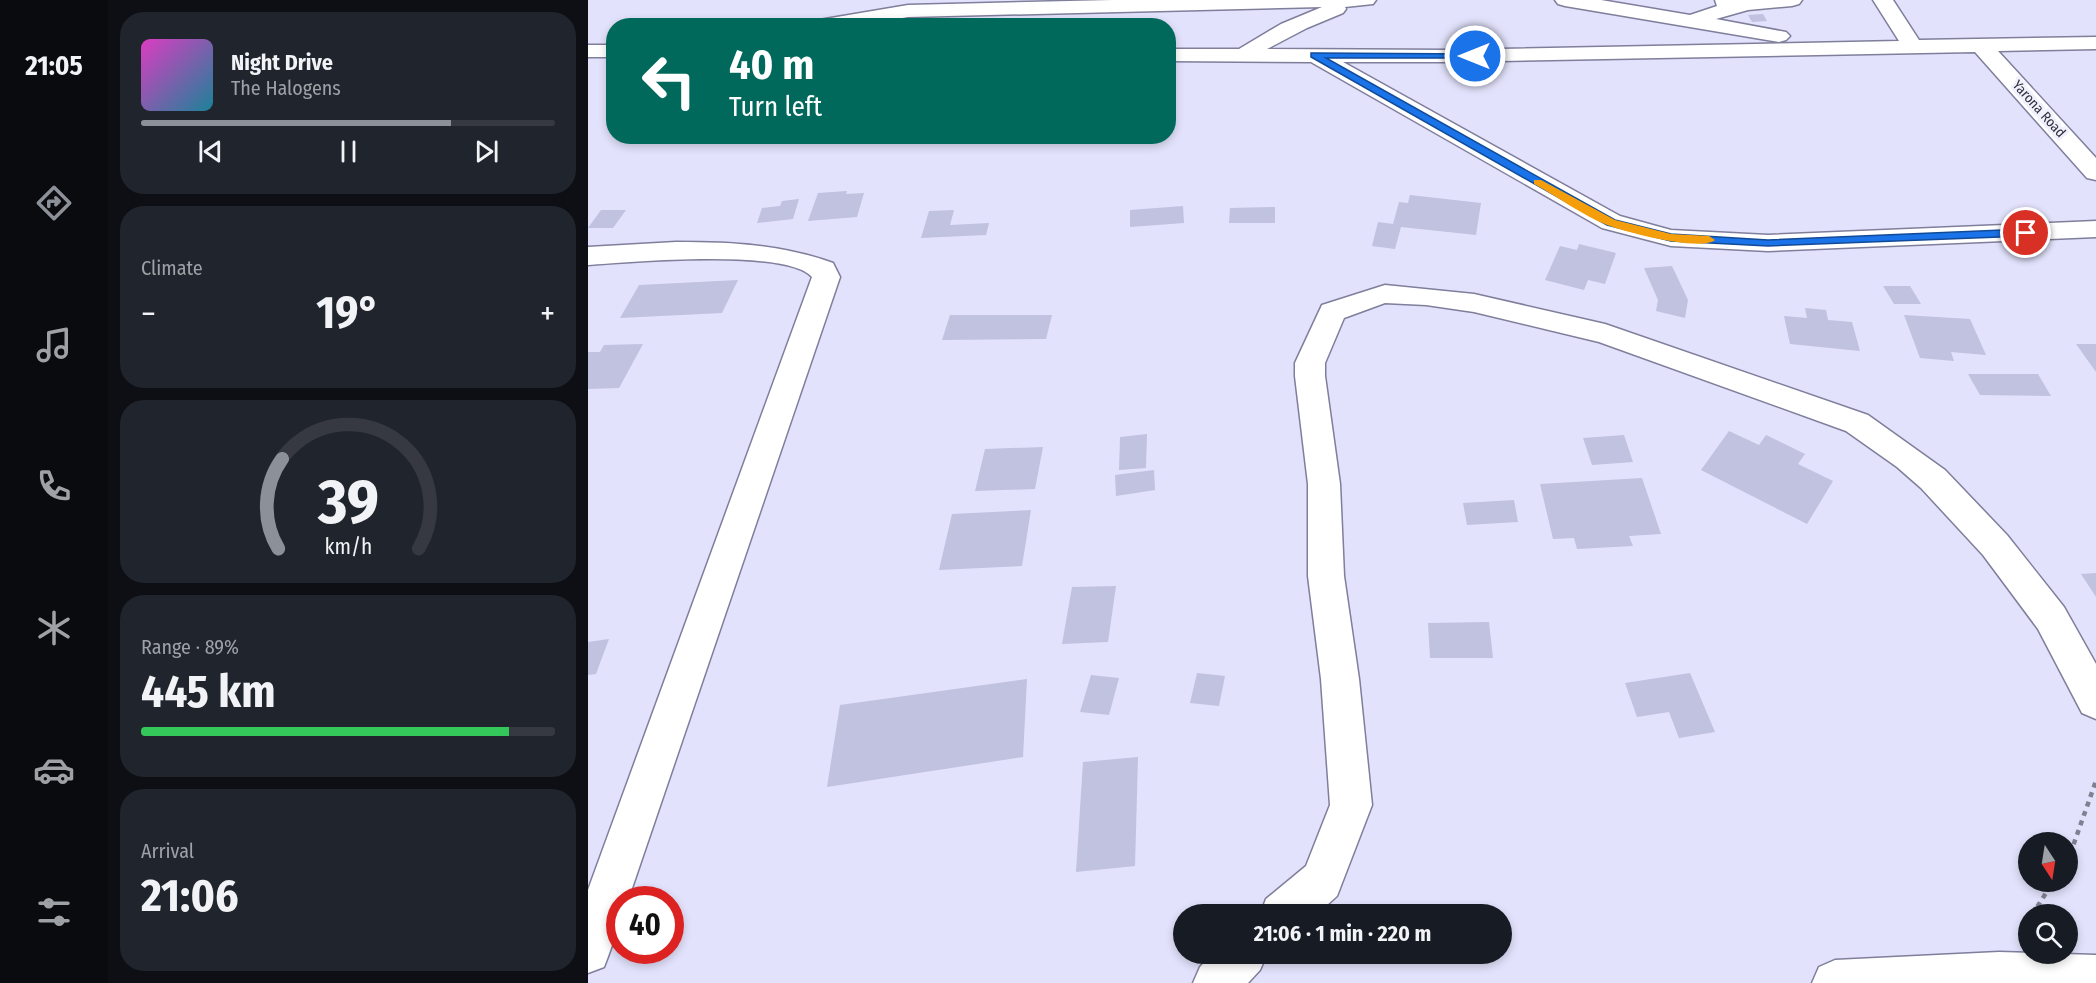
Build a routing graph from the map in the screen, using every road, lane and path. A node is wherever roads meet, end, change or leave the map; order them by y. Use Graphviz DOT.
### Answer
graph roads {
  1 [pos="1362,0"];
  2 [pos="1565,0"];
  3 [pos="1707,0"];
  4 [pos="1792,0"];
  5 [pos="1882,0"];
  6 [pos="1746,4"];
  7 [pos="857,18"];
  8 [pos="1685,21"];
  9 [pos="2096,43"];
  10 [pos="1912,45"];
  11 [pos="1981,45"];
  12 [pos="1830,46"];
  13 [pos="588,51"];
  14 [pos="606,51"];
  15 [pos="1176,55"];
  16 [pos="1244,55"];
  17 [pos="1314,55"];
  18 [pos="1523,55"];
  19 [pos="2096,173"];
  20 [pos="2096,229"];
  21 [pos="588,256"];
  22 [pos="2096,701"];
  23 [pos="2096,782"];
  24 [pos="2078,836"];
  25 [pos="1295,904"];
  26 [pos="588,951"];
  27 [pos="1234,964"];
  28 [pos="2096,978"];
  29 [pos="1216,983"];
  30 [pos="1835,983"];
  1 -- 7 [label="street"];
  1 -- 16 [label="street"];
  2 -- 8 [label="street"];
  3 -- 6 [label="street"];
  4 -- 6 [label="street"];
  5 -- 10 [label="street"];
  6 -- 8 [label="street"];
  8 -- 12 [label="street"];
  8 -- 18 [label="street"];
  9 -- 11 [label="street"];
  10 -- 11 [label="street"];
  10 -- 12 [label="street"];
  11 -- 19 [label="street, Yarona Road"];
  12 -- 18 [label="street"];
  13 -- 14 [label="street"];
  15 -- 16 [label="street"];
  16 -- 17 [label="street"];
  17 -- 18 [label="street"];
  17 -- 20 [label="street"];
  21 -- 26 [label="street"];
  22 -- 25 [label="street"];
  23 -- 24 [label="path"];
  27 -- 29 [label="street"];
  28 -- 30 [label="street"];
}
